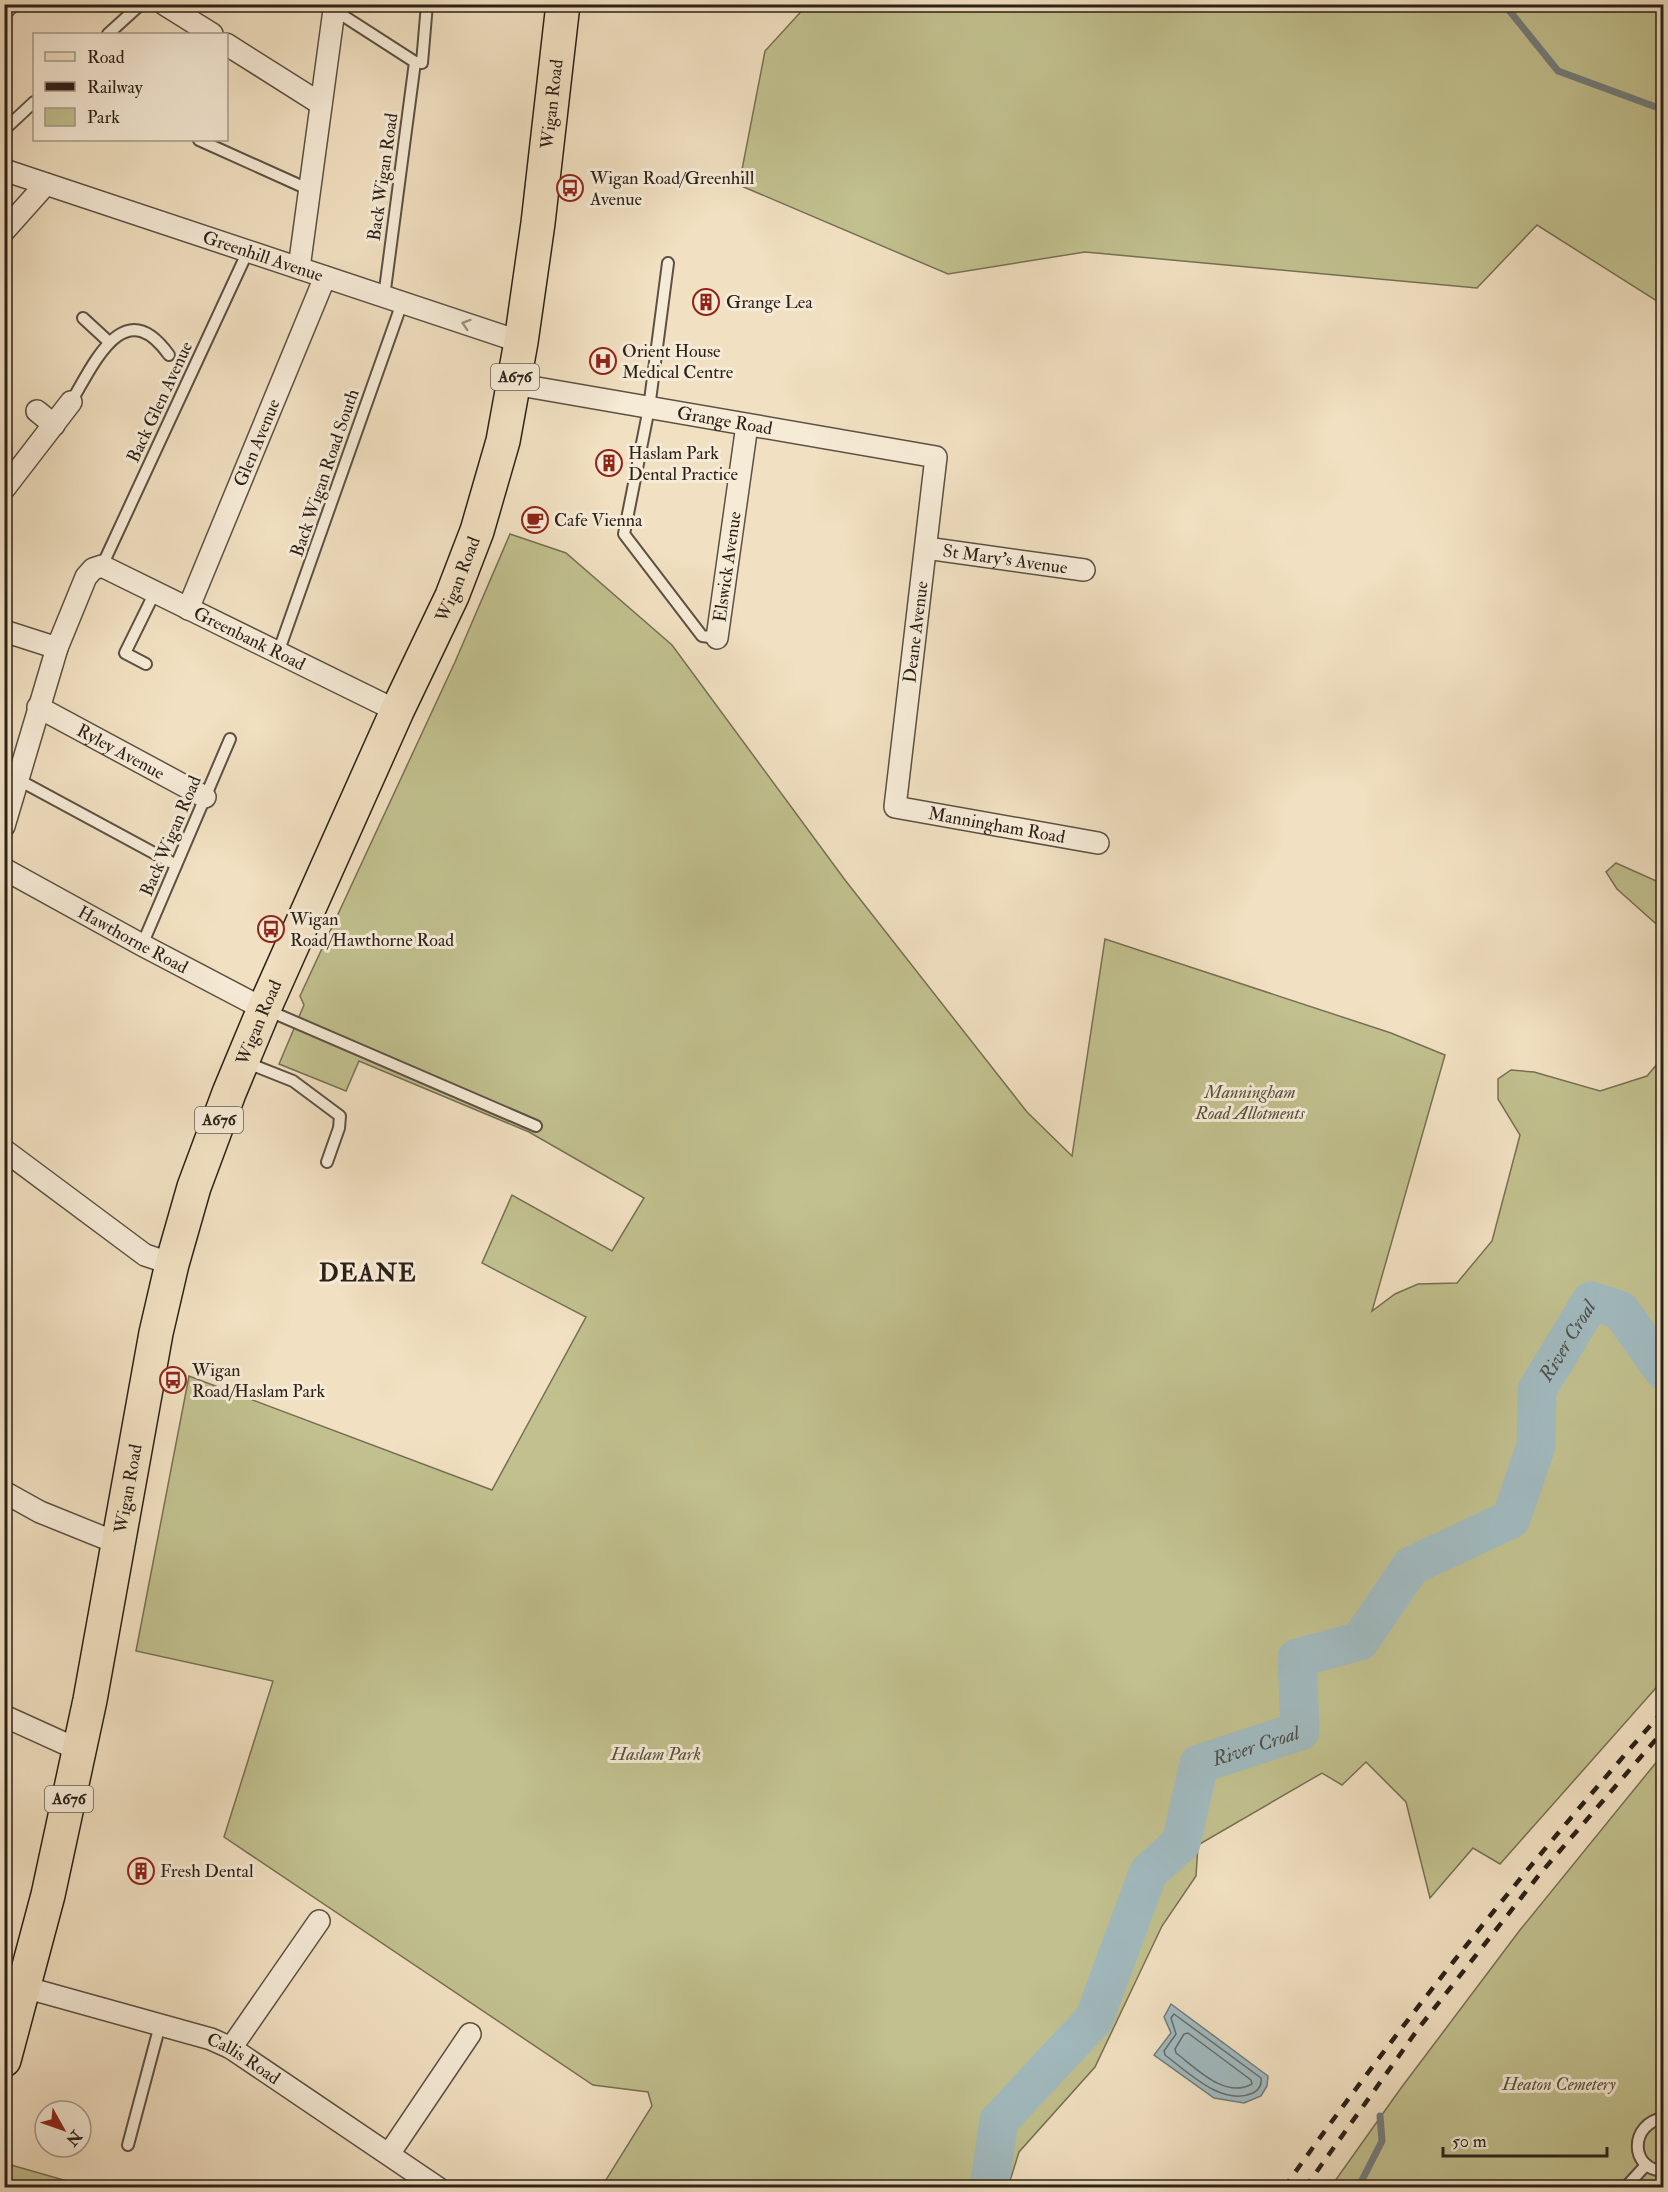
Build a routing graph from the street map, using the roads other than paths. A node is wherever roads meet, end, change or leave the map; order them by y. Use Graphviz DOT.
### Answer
graph roads {
  1 [pos="8,4"];
  2 [pos="141,4"];
  3 [pos="164,4"];
  4 [pos="427,4"];
  5 [pos="562,4"];
  6 [pos="330,7"];
  7 [pos="4,8"];
  8 [pos="109,33"];
  9 [pos="210,33"];
  10 [pos="228,45"];
  11 [pos="418,62"];
  12 [pos="33,103"];
  13 [pos="321,104"];
  14 [pos="4,130"];
  15 [pos="201,141"];
  16 [pos="4,170"];
  17 [pos="46,184"];
  18 [pos="310,190"];
  19 [pos="4,231"];
  20 [pos="248,251"];
  21 [pos="668,263"];
  22 [pos="299,268"];
  23 [pos="325,277"];
  24 [pos="393,300"];
  25 [pos="83,318"];
  26 [pos="109,342"];
  27 [pos="521,342"];
  28 [pos="169,355"];
  29 [pos="514,384"];
  30 [pos="71,402"];
  31 [pos="649,408"];
  32 [pos="37,411"];
  33 [pos="54,425"];
  34 [pos="747,425"];
  35 [pos="936,457"];
  36 [pos="4,489"];
  37 [pos="926,548"];
  38 [pos="102,566"];
  39 [pos="1084,570"];
  40 [pos="154,592"];
  41 [pos="188,609"];
  42 [pos="4,631"];
  43 [pos="717,638"];
  44 [pos="57,648"];
  45 [pos="278,653"];
  46 [pos="146,664"];
  47 [pos="38,707"];
  48 [pos="397,711"];
  49 [pos="230,739"];
  50 [pos="17,779"];
  51 [pos="205,797"];
  52 [pos="895,807"];
  53 [pos="4,826"];
  54 [pos="1098,843"];
  55 [pos="176,865"];
  56 [pos="4,869"];
  57 [pos="142,945"];
  58 [pos="264,1009"];
  59 [pos="242,1061"];
  60 [pos="536,1126"];
  61 [pos="4,1150"];
  62 [pos="327,1162"];
  63 [pos="172,1264"];
  64 [pos="4,1492"];
  65 [pos="117,1543"];
  66 [pos="4,1716"];
  67 [pos="80,1750"];
  68 [pos="319,1921"];
  69 [pos="24,1988"];
  70 [pos="160,2025"];
  71 [pos="470,2034"];
  72 [pos="231,2048"];
  73 [pos="4,2060"];
  74 [pos="1664,2118"];
  75 [pos="128,2145"];
  76 [pos="388,2154"];
  77 [pos="1646,2165"];
  78 [pos="1664,2171"];
  79 [pos="438,2187"];
  80 [pos="1624,2187"];
  1 -- 7 [label="street"];
  2 -- 8 [label="lane"];
  3 -- 9 [label="street"];
  4 -- 11 [label="lane, Back Wigan Road"];
  5 -- 27 [label="main road, Wigan Road / A676"];
  6 -- 11 [label="lane"];
  6 -- 13 [label="street"];
  10 -- 13 [label="street"];
  11 -- 24 [label="lane, Back Wigan Road"];
  12 -- 14 [label="lane"];
  13 -- 18 [label="street"];
  15 -- 18 [label="lane"];
  16 -- 17 [label="street, Greenhill Avenue"];
  17 -- 19 [label="street"];
  17 -- 20 [label="street, Greenhill Avenue"];
  18 -- 22 [label="street"];
  20 -- 22 [label="street, Greenhill Avenue"];
  20 -- 38 [label="lane, Back Glen Avenue"];
  21 -- 31 [label="lane"];
  22 -- 23 [label="street, Greenhill Avenue"];
  23 -- 24 [label="street, Greenhill Avenue"];
  23 -- 41 [label="street, Glen Avenue"];
  27 -- 24 [label="street, Greenhill Avenue, one-way"];
  24 -- 45 [label="lane, Back Wigan Road South"];
  25 -- 26 [label="lane"];
  26 -- 28 [label="lane"];
  26 -- 30 [label="lane"];
  27 -- 29 [label="main road, Wigan Road / A676"];
  29 -- 31 [label="street, Grange Road"];
  29 -- 48 [label="main road, Wigan Road / A676"];
  30 -- 33 [label="street"];
  31 -- 34 [label="street, Grange Road"];
  31 -- 43 [label="lane"];
  32 -- 33 [label="street"];
  33 -- 36 [label="street"];
  34 -- 35 [label="street, Grange Road"];
  34 -- 43 [label="street, Elswick Avenue"];
  35 -- 37 [label="street, Deane Avenue"];
  37 -- 39 [label="street, St Mary's Avenue"];
  37 -- 52 [label="street, Deane Avenue"];
  38 -- 40 [label="street, Greenbank Road"];
  38 -- 44 [label="street"];
  40 -- 41 [label="street, Greenbank Road"];
  40 -- 46 [label="lane"];
  41 -- 45 [label="street, Greenbank Road"];
  42 -- 44 [label="street"];
  44 -- 47 [label="street"];
  45 -- 48 [label="street, Greenbank Road"];
  47 -- 50 [label="street"];
  47 -- 51 [label="street, Ryley Avenue"];
  48 -- 58 [label="main road, Wigan Road / A676"];
  49 -- 51 [label="lane, Back Wigan Road"];
  50 -- 53 [label="street"];
  50 -- 55 [label="lane"];
  51 -- 55 [label="lane, Back Wigan Road"];
  52 -- 54 [label="street, Manningham Road"];
  55 -- 57 [label="lane, Back Wigan Road"];
  56 -- 57 [label="street, Hawthorne Road"];
  57 -- 58 [label="street, Hawthorne Road"];
  58 -- 59 [label="main road, Wigan Road / A676"];
  58 -- 60 [label="lane"];
  59 -- 62 [label="lane"];
  59 -- 63 [label="main road, Wigan Road / A676"];
  61 -- 63 [label="street"];
  63 -- 65 [label="main road, Wigan Road / A676"];
  64 -- 65 [label="street"];
  65 -- 67 [label="main road, Wigan Road / A676"];
  66 -- 67 [label="street"];
  67 -- 69 [label="main road, Wigan Road / A676"];
  68 -- 72 [label="street"];
  69 -- 70 [label="street, Callis Road"];
  69 -- 73 [label="main road, Wigan Road / A676"];
  70 -- 72 [label="street, Callis Road"];
  70 -- 75 [label="lane"];
  71 -- 76 [label="street"];
  72 -- 76 [label="street, Callis Road"];
  74 -- 77 [label="lane"];
  76 -- 79 [label="street, Callis Road"];
  77 -- 78 [label="lane"];
  77 -- 80 [label="lane"];
}
